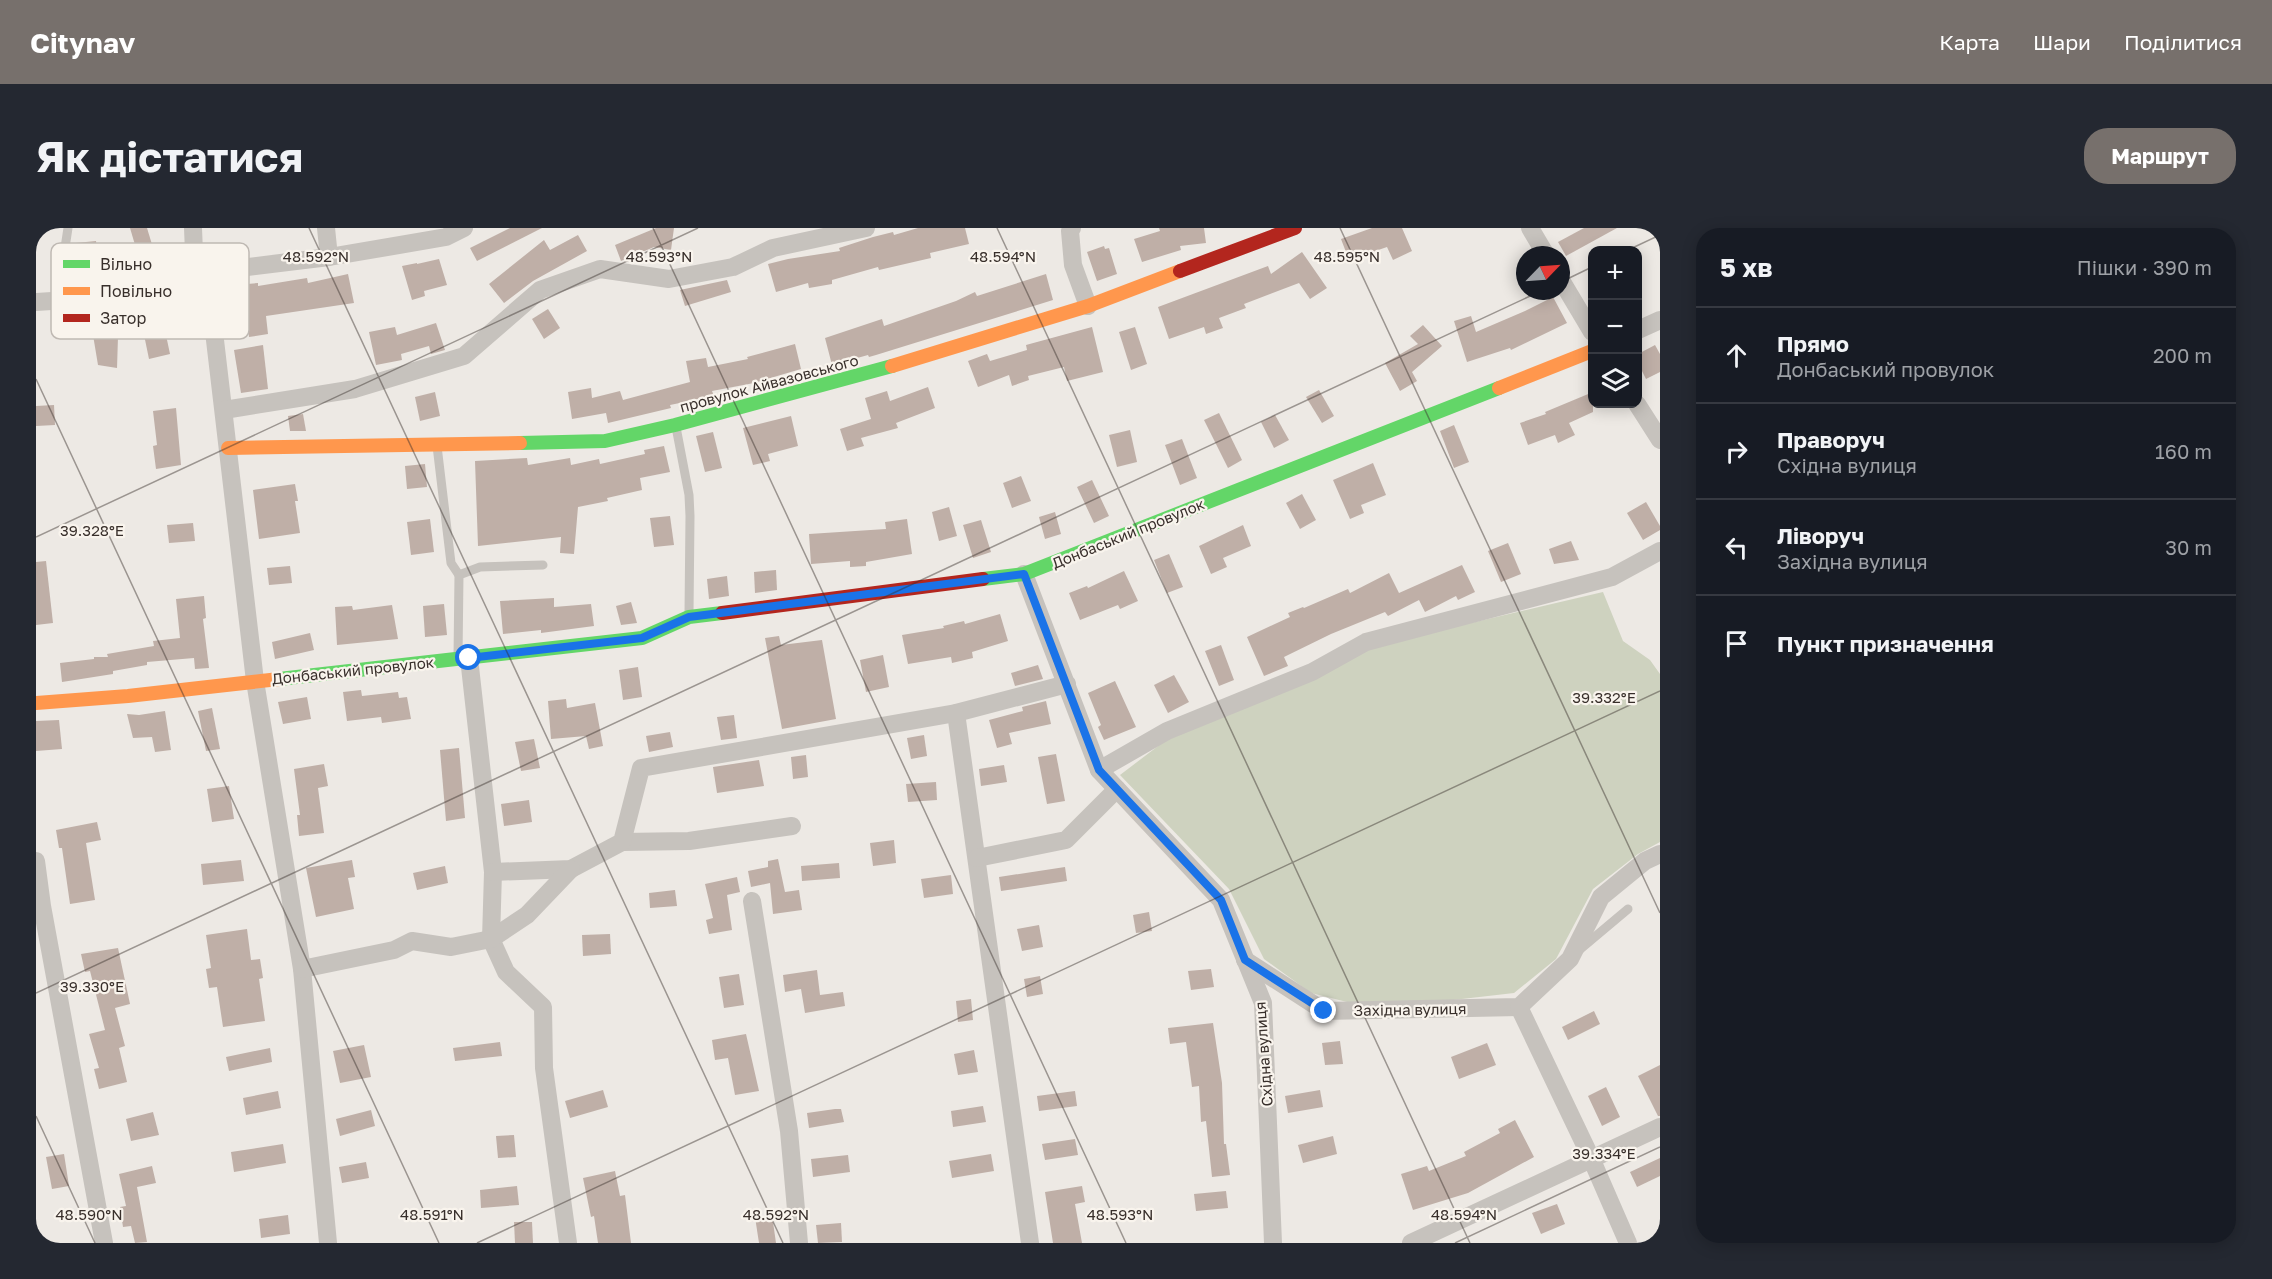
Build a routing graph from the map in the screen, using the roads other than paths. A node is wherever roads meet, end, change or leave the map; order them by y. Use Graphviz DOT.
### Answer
graph roads {
  1 [pos="68,228"];
  2 [pos="193,228"];
  3 [pos="326,228"];
  4 [pos="464,228"];
  5 [pos="866,228"];
  6 [pos="1072,228"];
  7 [pos="1295,228"];
  8 [pos="1530,228"];
  9 [pos="66,243"];
  10 [pos="196,243"];
  11 [pos="1541,246"];
  12 [pos="329,257"];
  13 [pos="249,268"];
  14 [pos="1570,295"];
  15 [pos="51,301"];
  16 [pos="36,302"];
  17 [pos="1088,306"];
  18 [pos="1660,320"];
  19 [pos="1588,324"];
  20 [pos="1642,328"];
  21 [pos="212,339"];
  22 [pos="1588,353"];
  23 [pos="1640,408"];
  24 [pos="224,410"];
  25 [pos="675,425"];
  26 [pos="1660,440"];
  27 [pos="437,443"];
  28 [pos="228,448"];
  29 [pos="1660,551"];
  30 [pos="543,565"];
  31 [pos="1024,574"];
  32 [pos="459,575"];
  33 [pos="689,617"];
  34 [pos="464,659"];
  35 [pos="255,681"];
  36 [pos="1067,684"];
  37 [pos="36,703"];
  38 [pos="956,713"];
  39 [pos="1099,770"];
  40 [pos="1117,789"];
  41 [pos="792,826"];
  42 [pos="622,842"];
  43 [pos="1660,854"];
  44 [pos="976,858"];
  45 [pos="36,861"];
  46 [pos="571,869"];
  47 [pos="493,872"];
  48 [pos="752,901"];
  49 [pos="1628,909"];
  50 [pos="490,939"];
  51 [pos="1570,958"];
  52 [pos="1245,960"];
  53 [pos="302,969"];
  54 [pos="1519,1007"];
  55 [pos="1660,1127"];
  56 [pos="1591,1158"];
  57 [pos="104,1243"];
  58 [pos="328,1243"];
  59 [pos="568,1243"];
  60 [pos="799,1243"];
  61 [pos="1030,1243"];
  62 [pos="1273,1243"];
  63 [pos="1411,1243"];
  64 [pos="1628,1243"];
  1 -- 9 [label="lane"];
  2 -- 10 [label="street"];
  3 -- 12 [label="street"];
  4 -- 12 [label="street"];
  5 -- 24 [label="street"];
  6 -- 17 [label="street"];
  7 -- 17 [label="street, провулок Айвазовського"];
  8 -- 11 [label="street"];
  12 -- 13 [label="street"];
  14 -- 19 [label="street"];
  15 -- 16 [label="street"];
  17 -- 25 [label="street, провулок Айвазовського"];
  18 -- 20 [label="street"];
  21 -- 24 [label="street"];
  22 -- 31 [label="street, Донбаський провулок"];
  23 -- 26 [label="street"];
  24 -- 28 [label="street"];
  25 -- 27 [label="street, провулок Айвазовського"];
  25 -- 33 [label="lane"];
  27 -- 28 [label="street, провулок Айвазовського"];
  27 -- 32 [label="lane"];
  28 -- 35 [label="street"];
  29 -- 39 [label="street"];
  30 -- 32 [label="lane"];
  31 -- 33 [label="street, Донбаський провулок"];
  31 -- 36 [label="street, Східна вулиця"];
  32 -- 34 [label="lane"];
  33 -- 34 [label="street, Донбаський провулок"];
  34 -- 35 [label="street, Донбаський провулок"];
  34 -- 47 [label="street"];
  35 -- 37 [label="street, Донбаський провулок"];
  35 -- 53 [label="street"];
  36 -- 38 [label="street"];
  36 -- 39 [label="street, Східна вулиця"];
  38 -- 42 [label="street"];
  38 -- 44 [label="street"];
  39 -- 40 [label="street, Східна вулиця"];
  40 -- 44 [label="street"];
  40 -- 52 [label="street, Східна вулиця"];
  41 -- 42 [label="street"];
  42 -- 46 [label="street"];
  43 -- 51 [label="street"];
  44 -- 61 [label="street"];
  45 -- 57 [label="street"];
  46 -- 47 [label="street"];
  46 -- 50 [label="street"];
  47 -- 50 [label="street"];
  48 -- 60 [label="street"];
  49 -- 51 [label="lane"];
  50 -- 53 [label="street"];
  50 -- 59 [label="street"];
  51 -- 54 [label="street"];
  52 -- 54 [label="street, Західна вулиця"];
  52 -- 62 [label="street, Східна вулиця"];
  53 -- 58 [label="street"];
  54 -- 56 [label="street"];
  55 -- 56 [label="street"];
  56 -- 63 [label="street"];
  56 -- 64 [label="street"];
}
